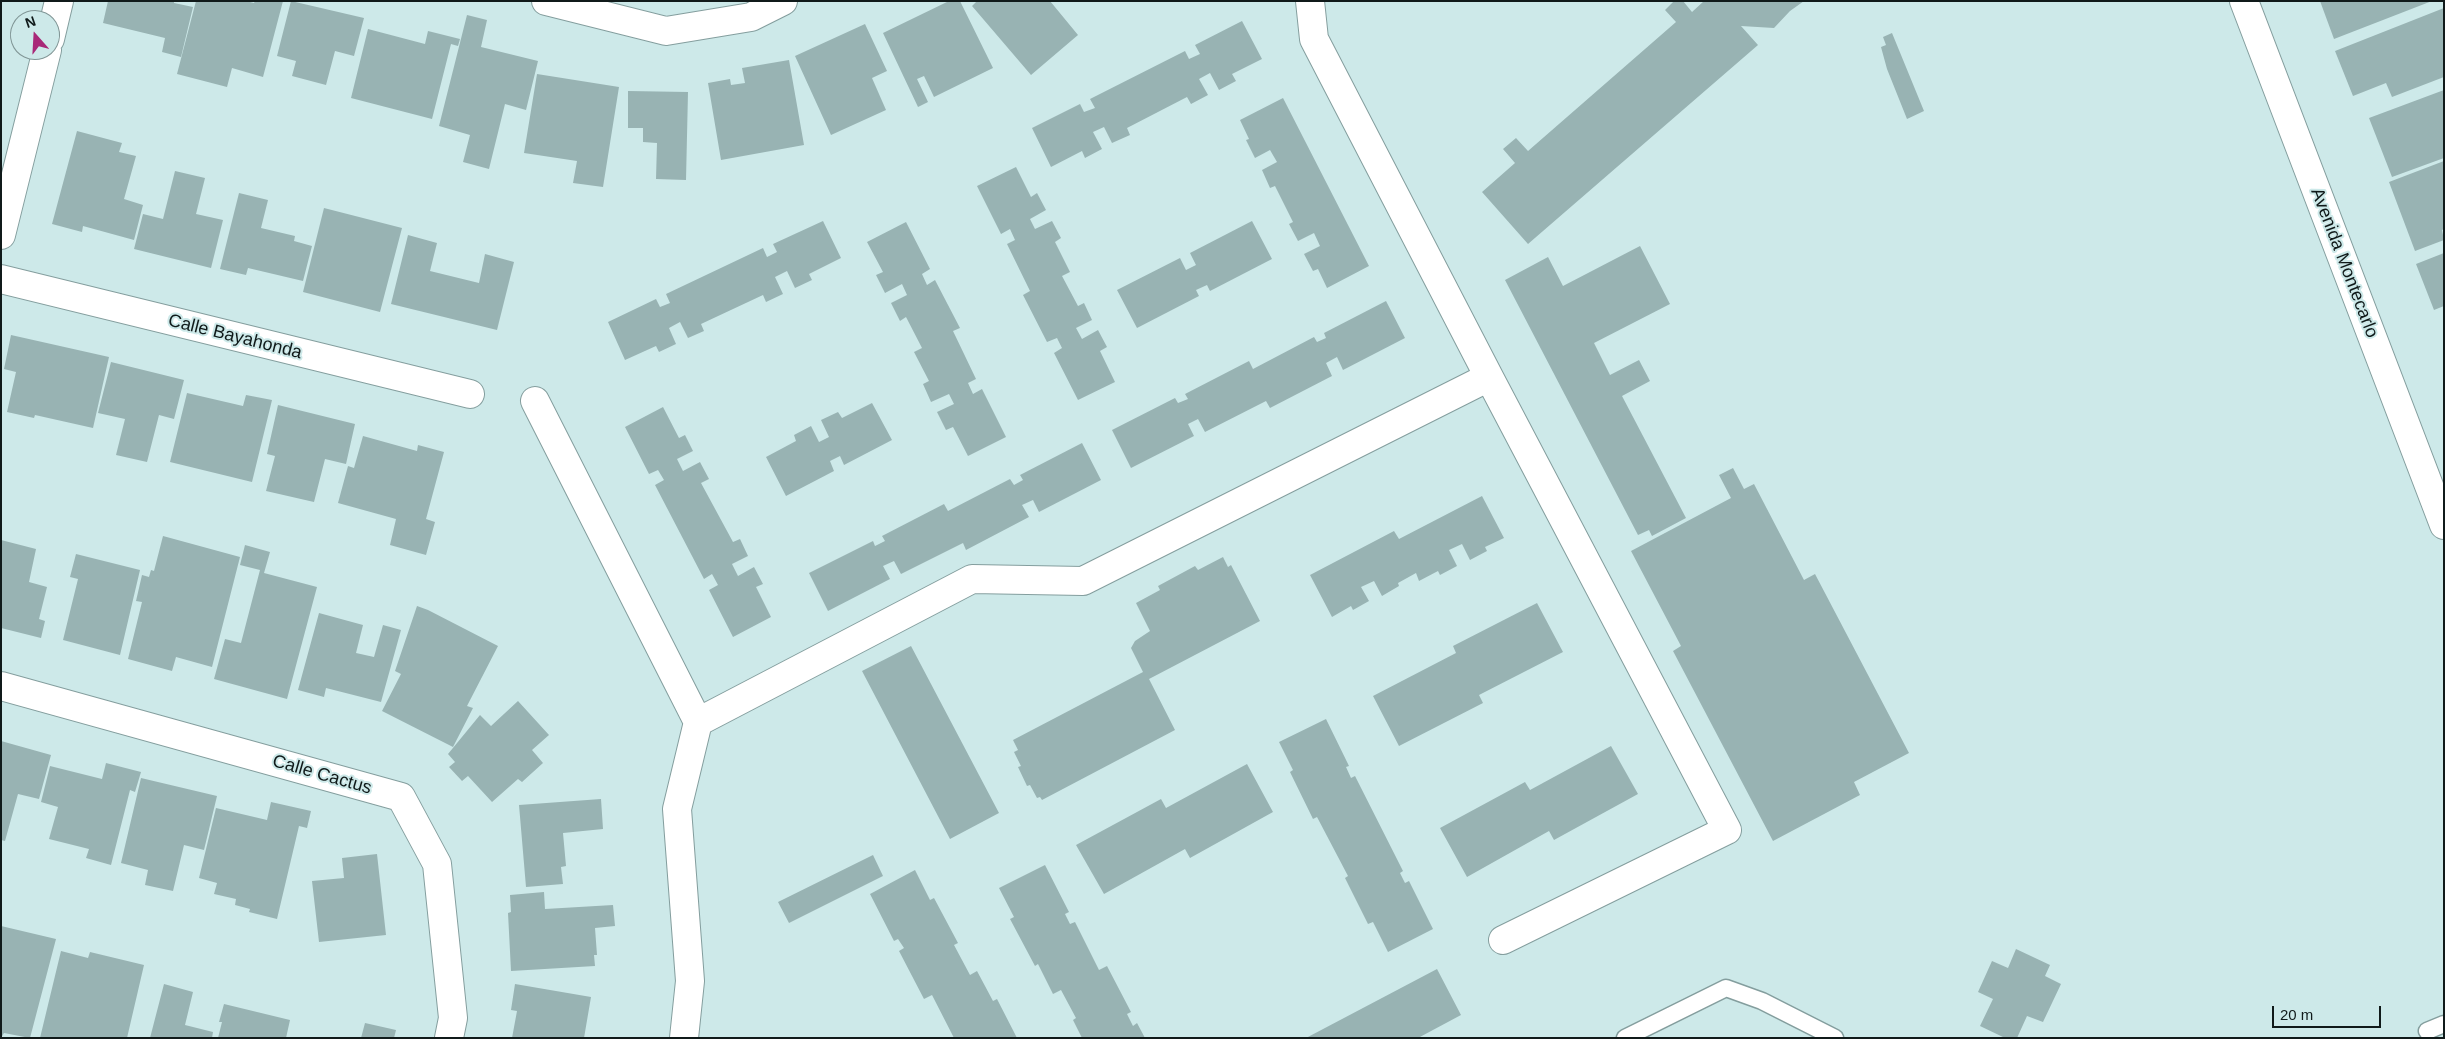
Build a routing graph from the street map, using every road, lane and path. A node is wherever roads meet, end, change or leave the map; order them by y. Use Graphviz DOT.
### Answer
graph roads {
  1 [pos="546,1"];
  2 [pos="783,1"];
  3 [pos="1310,1"];
  4 [pos="2244,1"];
  5 [pos="45,60"];
  6 [pos="1,235"];
  7 [pos="1,280"];
  8 [pos="1489,377"];
  9 [pos="470,394"];
  10 [pos="535,401"];
  11 [pos="2444,525"];
  12 [pos="1,686"];
  13 [pos="698,722"];
  14 [pos="1503,940"];
  15 [pos="2444,1024"];
  16 [pos="2427,1031"];
  17 [pos="449,1038"];
  18 [pos="684,1038"];
  19 [pos="1624,1038"];
  20 [pos="1835,1038"];
  1 -- 2 [label="street"];
  3 -- 8 [label="street"];
  4 -- 11 [label="street, Avenida Montecarlo"];
  5 -- 6 [label="street"];
  7 -- 9 [label="street, Calle Bayahonda"];
  8 -- 13 [label="street"];
  8 -- 14 [label="street"];
  10 -- 13 [label="street"];
  12 -- 17 [label="street, Calle Cactus"];
  13 -- 18 [label="street"];
  15 -- 16 [label="lane"];
  19 -- 20 [label="lane"];
}
